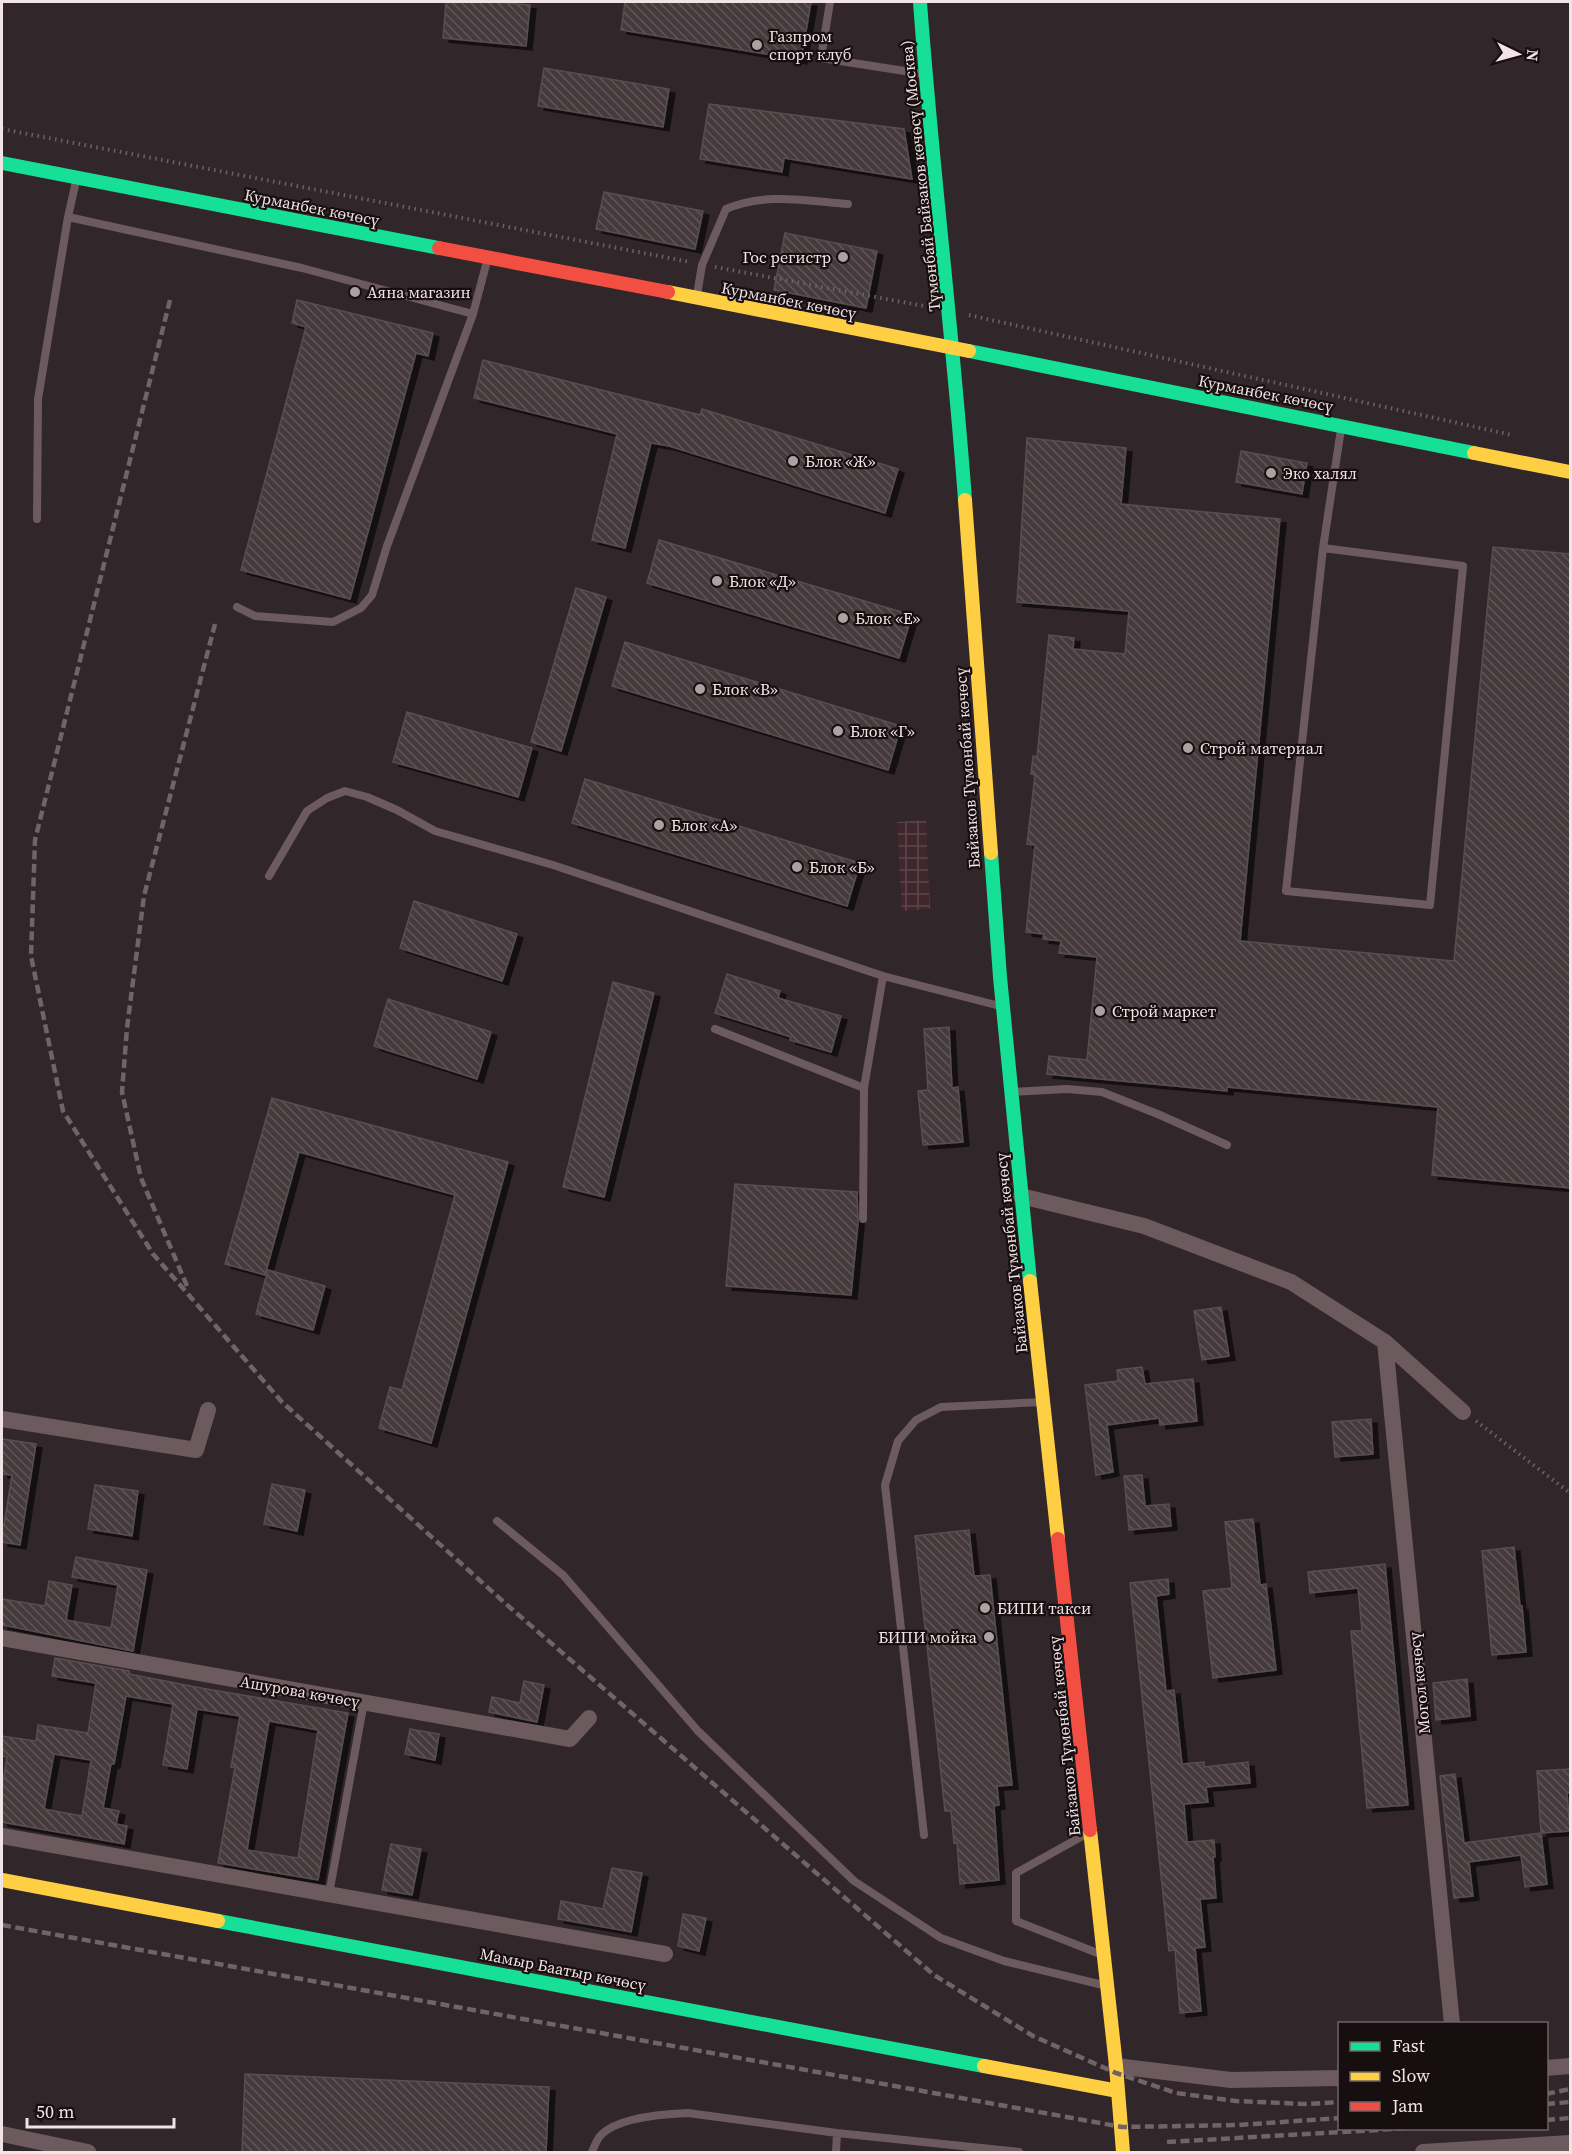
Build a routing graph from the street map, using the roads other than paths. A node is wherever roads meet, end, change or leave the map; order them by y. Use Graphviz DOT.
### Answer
graph roads {
  1 [pos="830,2"];
  2 [pos="920,2"];
  3 [pos="924,74"];
  4 [pos="2,163"];
  5 [pos="77,178"];
  6 [pos="848,204"];
  7 [pos="68,217"];
  8 [pos="488,258"];
  9 [pos="696,298"];
  10 [pos="472,314"];
  11 [pos="954,348"];
  12 [pos="1341,425"];
  13 [pos="1570,472"];
  14 [pos="36,519"];
  15 [pos="1323,548"];
  16 [pos="237,607"];
  17 [pos="269,876"];
  18 [pos="883,976"];
  19 [pos="1003,1007"];
  20 [pos="715,1029"];
  21 [pos="864,1088"];
  22 [pos="1012,1092"];
  23 [pos="1227,1145"];
  24 [pos="1022,1196"];
  25 [pos="863,1219"];
  26 [pos="1385,1342"];
  27 [pos="1044,1402"];
  28 [pos="208,1410"];
  29 [pos="1463,1412"];
  30 [pos="2,1419"];
  31 [pos="497,1521"];
  32 [pos="2,1638"];
  33 [pos="364,1702"];
  34 [pos="589,1718"];
  35 [pos="1091,1832"];
  36 [pos="924,1835"];
  37 [pos="2,1836"];
  38 [pos="2,1880"];
  39 [pos="329,1894"];
  40 [pos="665,1954"];
  41 [pos="1104,1955"];
  42 [pos="1107,1986"];
  43 [pos="1452,2022"];
  44 [pos="1116,2066"];
  45 [pos="1570,2066"];
  46 [pos="1548,2068"];
  47 [pos="1338,2078"];
  48 [pos="1118,2091"];
  49 [pos="837,2133"];
  50 [pos="2,2134"];
  51 [pos="1570,2143"];
  52 [pos="88,2152"];
  53 [pos="592,2152"];
  54 [pos="836,2152"];
  55 [pos="1019,2152"];
  56 [pos="1124,2152"];
  57 [pos="1423,2152"];
  1 -- 3 [label="lane"];
  2 -- 3 [label="main road, Түмөнбай Байзаков көчөсү (Москва)"];
  3 -- 11 [label="main road, Түмөнбай Байзаков көчөсү (Москва)"];
  4 -- 5 [label="main road, Курманбек көчөсү"];
  5 -- 7 [label="lane"];
  5 -- 8 [label="main road, Курманбек көчөсү"];
  6 -- 9 [label="lane"];
  7 -- 10 [label="lane"];
  7 -- 14 [label="lane"];
  8 -- 9 [label="main road, Курманбек көчөсү"];
  8 -- 10 [label="lane"];
  9 -- 11 [label="main road, Курманбек көчөсү"];
  10 -- 16 [label="lane"];
  11 -- 12 [label="main road, Курманбек көчөсү"];
  11 -- 19 [label="main road, Байзаков Түмөнбай көчөсү"];
  12 -- 13 [label="main road, Курманбек көчөсү"];
  12 -- 15 [label="lane"];
  15 -- 15 [label="lane"];
  17 -- 18 [label="lane"];
  18 -- 19 [label="lane"];
  18 -- 21 [label="lane"];
  19 -- 22 [label="main road, Байзаков Түмөнбай көчөсү"];
  20 -- 21 [label="lane"];
  21 -- 25 [label="lane"];
  22 -- 23 [label="lane"];
  22 -- 24 [label="main road, Байзаков Түмөнбай көчөсү"];
  24 -- 26 [label="street"];
  24 -- 27 [label="main road, Байзаков Түмөнбай көчөсү"];
  26 -- 29 [label="street"];
  26 -- 43 [label="street, Могол көчөсү"];
  27 -- 35 [label="main road, Байзаков Түмөнбай көчөсү"];
  27 -- 36 [label="lane"];
  28 -- 30 [label="street"];
  31 -- 42 [label="lane"];
  32 -- 33 [label="street, Ашурова көчөсү"];
  33 -- 34 [label="street, Ашурова көчөсү"];
  33 -- 39 [label="lane"];
  35 -- 41 [label="main road, Байзаков Түмөнбай көчөсү"];
  35 -- 41 [label="lane"];
  37 -- 39 [label="street"];
  38 -- 48 [label="main road, Мамыр Баатыр көчөсү"];
  39 -- 40 [label="street"];
  41 -- 42 [label="main road, Байзаков Түмөнбай көчөсү"];
  42 -- 44 [label="main road, Байзаков Түмөнбай көчөсү"];
  44 -- 47 [label="street"];
  44 -- 48 [label="main road, Байзаков Түмөнбай көчөсү"];
  45 -- 46 [label="street"];
  48 -- 56 [label="main road, Байзаков Түмөнбай көчөсү"];
  49 -- 53 [label="lane"];
  49 -- 54 [label="lane"];
  49 -- 55 [label="lane"];
  50 -- 52 [label="street"];
  51 -- 57 [label="street"];
}
